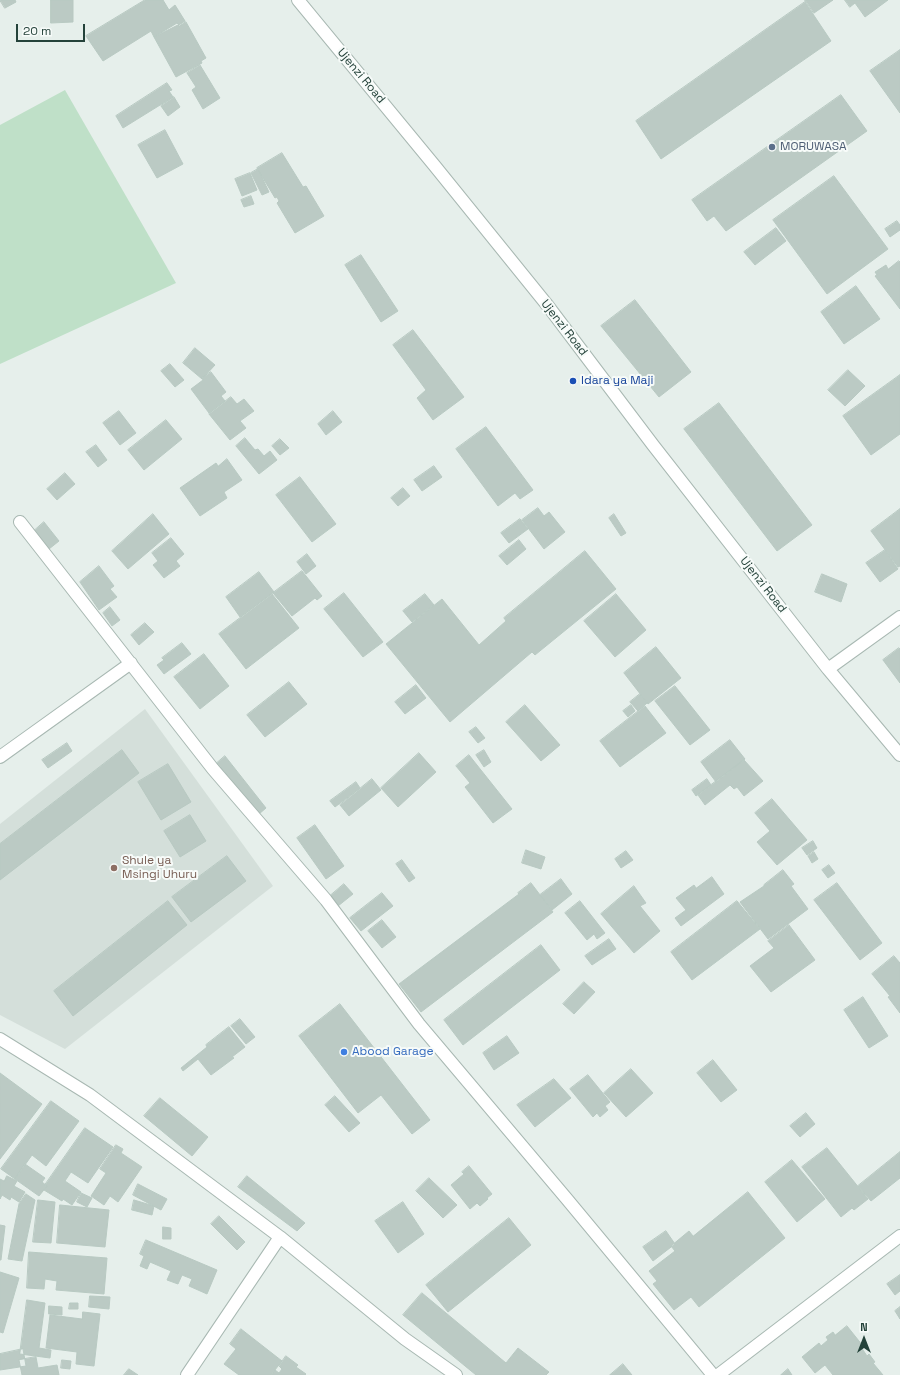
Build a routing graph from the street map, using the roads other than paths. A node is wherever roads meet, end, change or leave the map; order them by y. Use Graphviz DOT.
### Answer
graph roads {
  1 [pos="298,0"];
  2 [pos="20,522"];
  3 [pos="900,617"];
  4 [pos="131,663"];
  5 [pos="828,668"];
  6 [pos="900,755"];
  7 [pos="0,757"];
  8 [pos="1,1043"];
  9 [pos="900,1236"];
  10 [pos="280,1237"];
  11 [pos="187,1375"];
  12 [pos="456,1375"];
  13 [pos="713,1375"];
  14 [pos="718,1375"];
  1 -- 5 [label="street, Ujenzi Road"];
  2 -- 4 [label="street"];
  3 -- 5 [label="street"];
  4 -- 7 [label="street"];
  4 -- 13 [label="street"];
  5 -- 6 [label="street, Ujenzi Road"];
  8 -- 10 [label="street"];
  9 -- 14 [label="street"];
  10 -- 11 [label="street"];
  10 -- 12 [label="street"];
}
